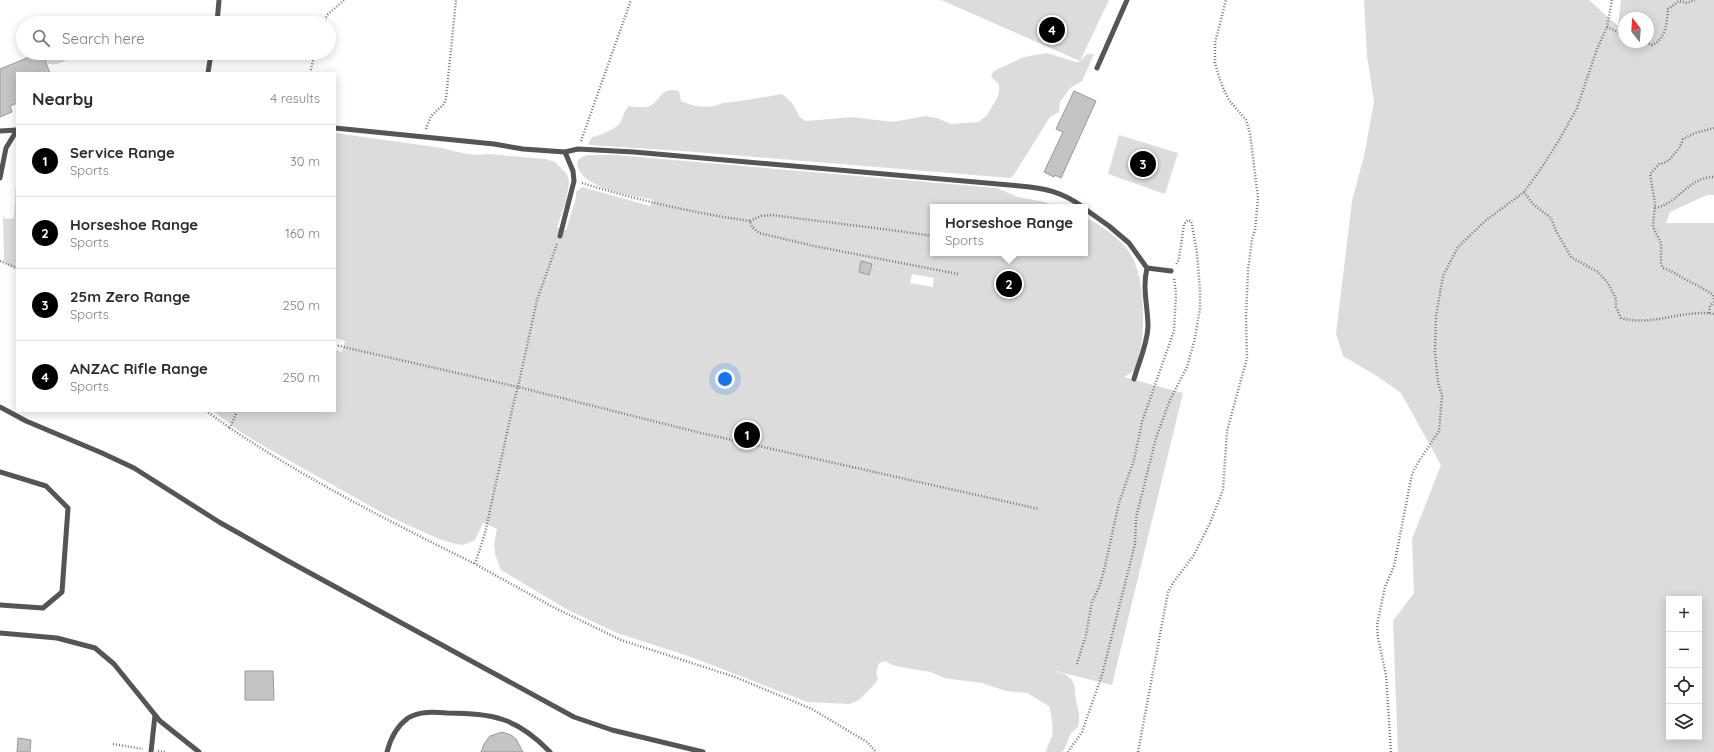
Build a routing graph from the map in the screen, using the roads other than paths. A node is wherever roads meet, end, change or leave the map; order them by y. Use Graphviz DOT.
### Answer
graph roads {
  1 [pos="219,0"];
  2 [pos="1127,0"];
  3 [pos="218,16"];
  4 [pos="210,60"];
  5 [pos="1097,68"];
  6 [pos="208,72"];
  7 [pos="336,128"];
  8 [pos="16,130"];
  9 [pos="0,131"];
  10 [pos="16,132"];
  11 [pos="565,152"];
  12 [pos="0,178"];
  13 [pos="1078,204"];
  14 [pos="1088,211"];
  15 [pos="560,236"];
  16 [pos="1148,268"];
  17 [pos="1171,272"];
  18 [pos="1134,379"];
  19 [pos="0,407"];
  20 [pos="0,472"];
  21 [pos="0,605"];
  22 [pos="0,632"];
  23 [pos="155,715"];
  24 [pos="151,751"];
  25 [pos="199,752"];
  26 [pos="387,752"];
  27 [pos="550,752"];
  28 [pos="703,752"];
  1 -- 3 [label="lane"];
  2 -- 5 [label="lane"];
  4 -- 6 [label="lane"];
  7 -- 11 [label="lane"];
  8 -- 9 [label="lane"];
  10 -- 12 [label="lane"];
  11 -- 13 [label="lane"];
  11 -- 15 [label="lane"];
  14 -- 16 [label="lane"];
  16 -- 17 [label="lane"];
  16 -- 18 [label="lane"];
  19 -- 28 [label="lane"];
  20 -- 21 [label="lane"];
  22 -- 23 [label="lane"];
  23 -- 24 [label="lane"];
  23 -- 25 [label="lane"];
  26 -- 27 [label="lane"];
}
